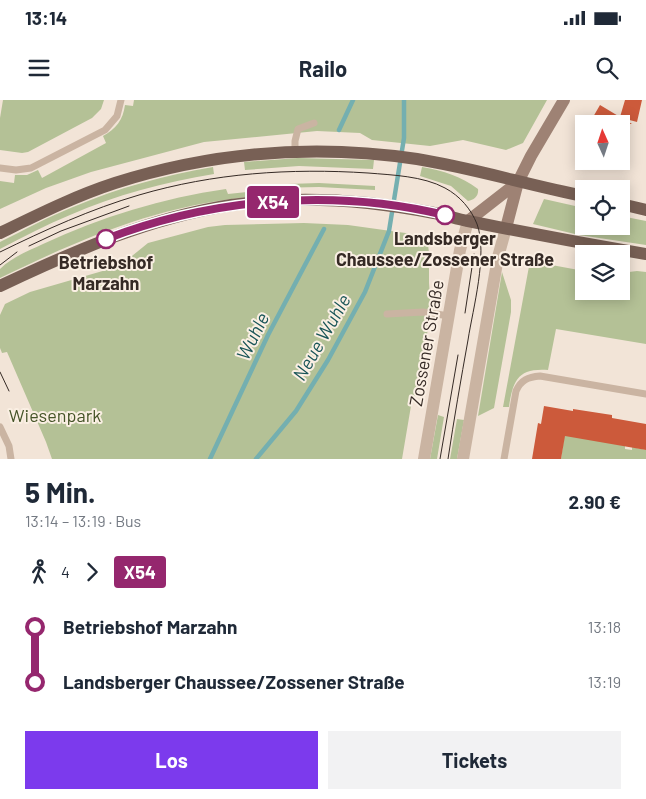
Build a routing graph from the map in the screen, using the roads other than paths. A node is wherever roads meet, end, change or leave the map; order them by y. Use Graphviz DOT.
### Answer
graph roads {
  1 [pos="121,100"];
  2 [pos="564,100"];
  3 [pos="314,124"];
  4 [pos="295,151"];
  5 [pos="0,168"];
  6 [pos="518,182"];
  7 [pos="575,194"];
  8 [pos="509,195"];
  9 [pos="630,206"];
  10 [pos="646,210"];
  11 [pos="468,221"];
  12 [pos="506,228"];
  13 [pos="0,233"];
  14 [pos="646,254"];
  15 [pos="0,286"];
  16 [pos="387,314"];
  17 [pos="449,316"];
  18 [pos="646,394"];
  19 [pos="0,427"];
  20 [pos="11,459"];
  21 [pos="424,459"];
  22 [pos="463,459"];
  23 [pos="504,459"];
  1 -- 5 [label="lane"];
  2 -- 6 [label="main road"];
  3 -- 4 [label="lane"];
  4 -- 6 [label="main road"];
  4 -- 13 [label="main road"];
  6 -- 7 [label="main road"];
  6 -- 8 [label="main road"];
  8 -- 11 [label="main road"];
  8 -- 12 [label="main road"];
  9 -- 10 [label="main road"];
  11 -- 12 [label="main road"];
  11 -- 15 [label="main road"];
  11 -- 17 [label="street, Zossener Straße"];
  12 -- 14 [label="main road"];
  12 -- 22 [label="street"];
  16 -- 17 [label="lane"];
  17 -- 21 [label="street, Zossener Straße"];
  18 -- 23 [label="lane"];
  19 -- 20 [label="lane"];
}
